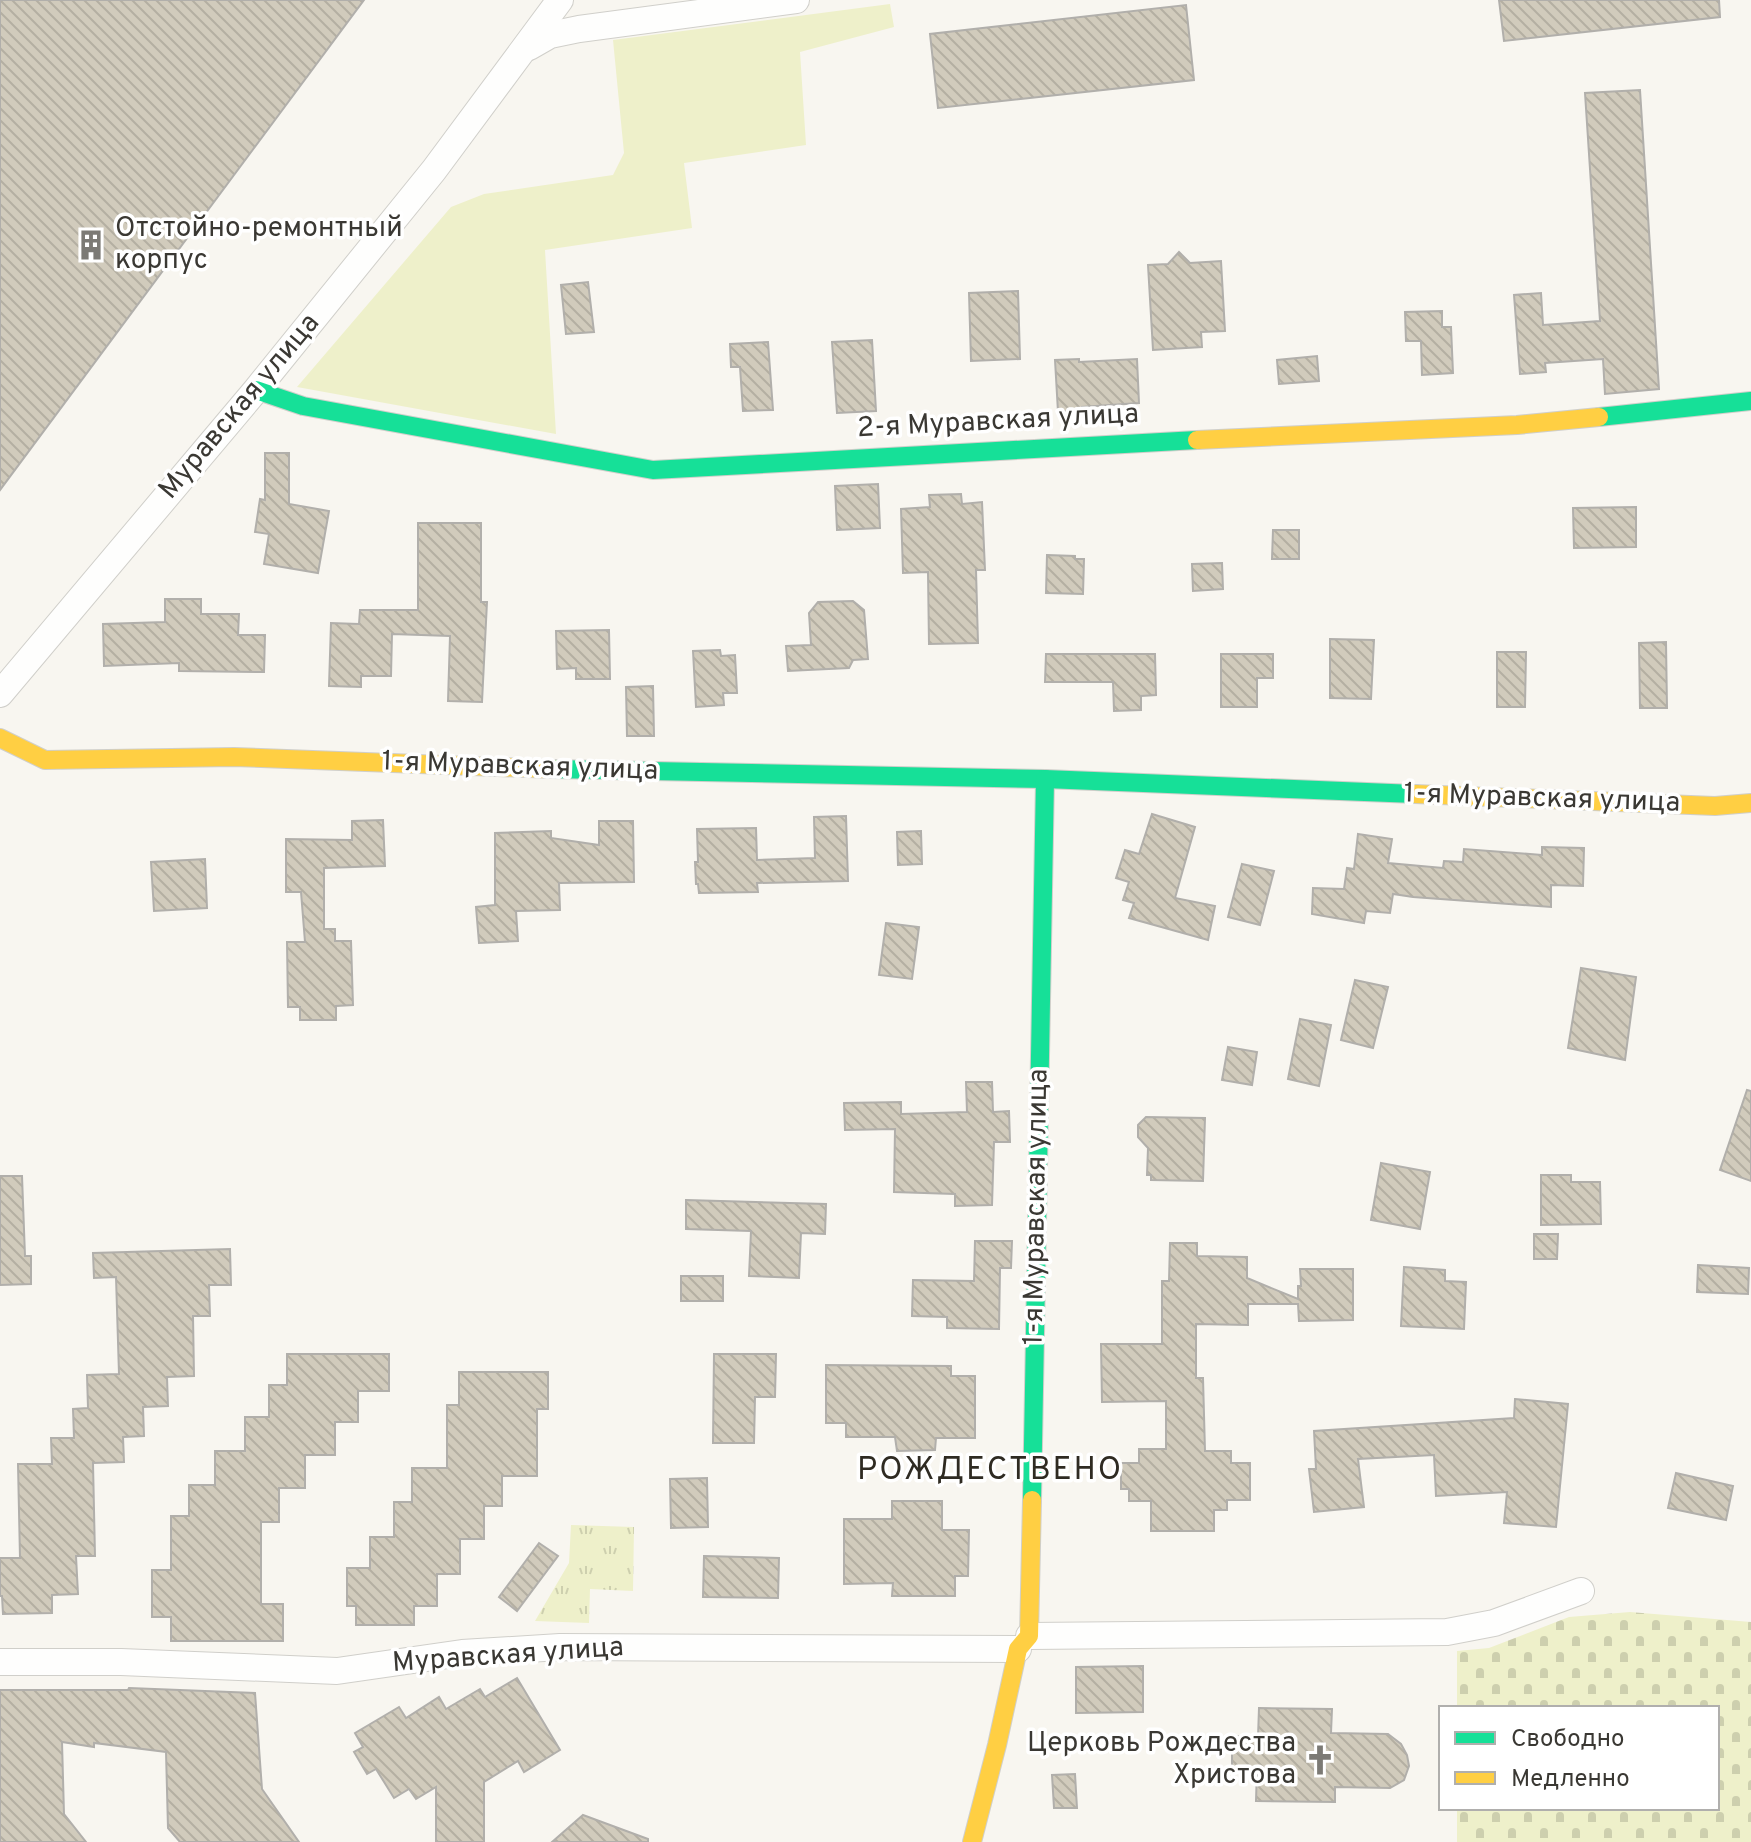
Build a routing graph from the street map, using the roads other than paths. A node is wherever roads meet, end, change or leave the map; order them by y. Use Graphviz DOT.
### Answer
graph roads {
  1 [pos="560,0"];
  2 [pos="796,0"];
  3 [pos="522,51"];
  4 [pos="256,390"];
  5 [pos="1751,401"];
  6 [pos="0,694"];
  7 [pos="0,738"];
  8 [pos="1045,779"];
  9 [pos="1751,803"];
  10 [pos="1581,1591"];
  11 [pos="1024,1642"];
  12 [pos="0,1662"];
  13 [pos="972,1842"];
  1 -- 3 [label="street, Муравская улица"];
  2 -- 3 [label="street"];
  3 -- 4 [label="street, Муравская улица"];
  4 -- 5 [label="street, 2-я Муравская улица"];
  4 -- 6 [label="street, Муравская улица"];
  7 -- 8 [label="street, 1-я Муравская улица"];
  8 -- 9 [label="street, 1-я Муравская улица"];
  8 -- 11 [label="street, 1-я Муравская улица"];
  10 -- 11 [label="street"];
  11 -- 12 [label="street, Муравская улица"];
  11 -- 13 [label="street, 1-я Муравская улица"];
}
